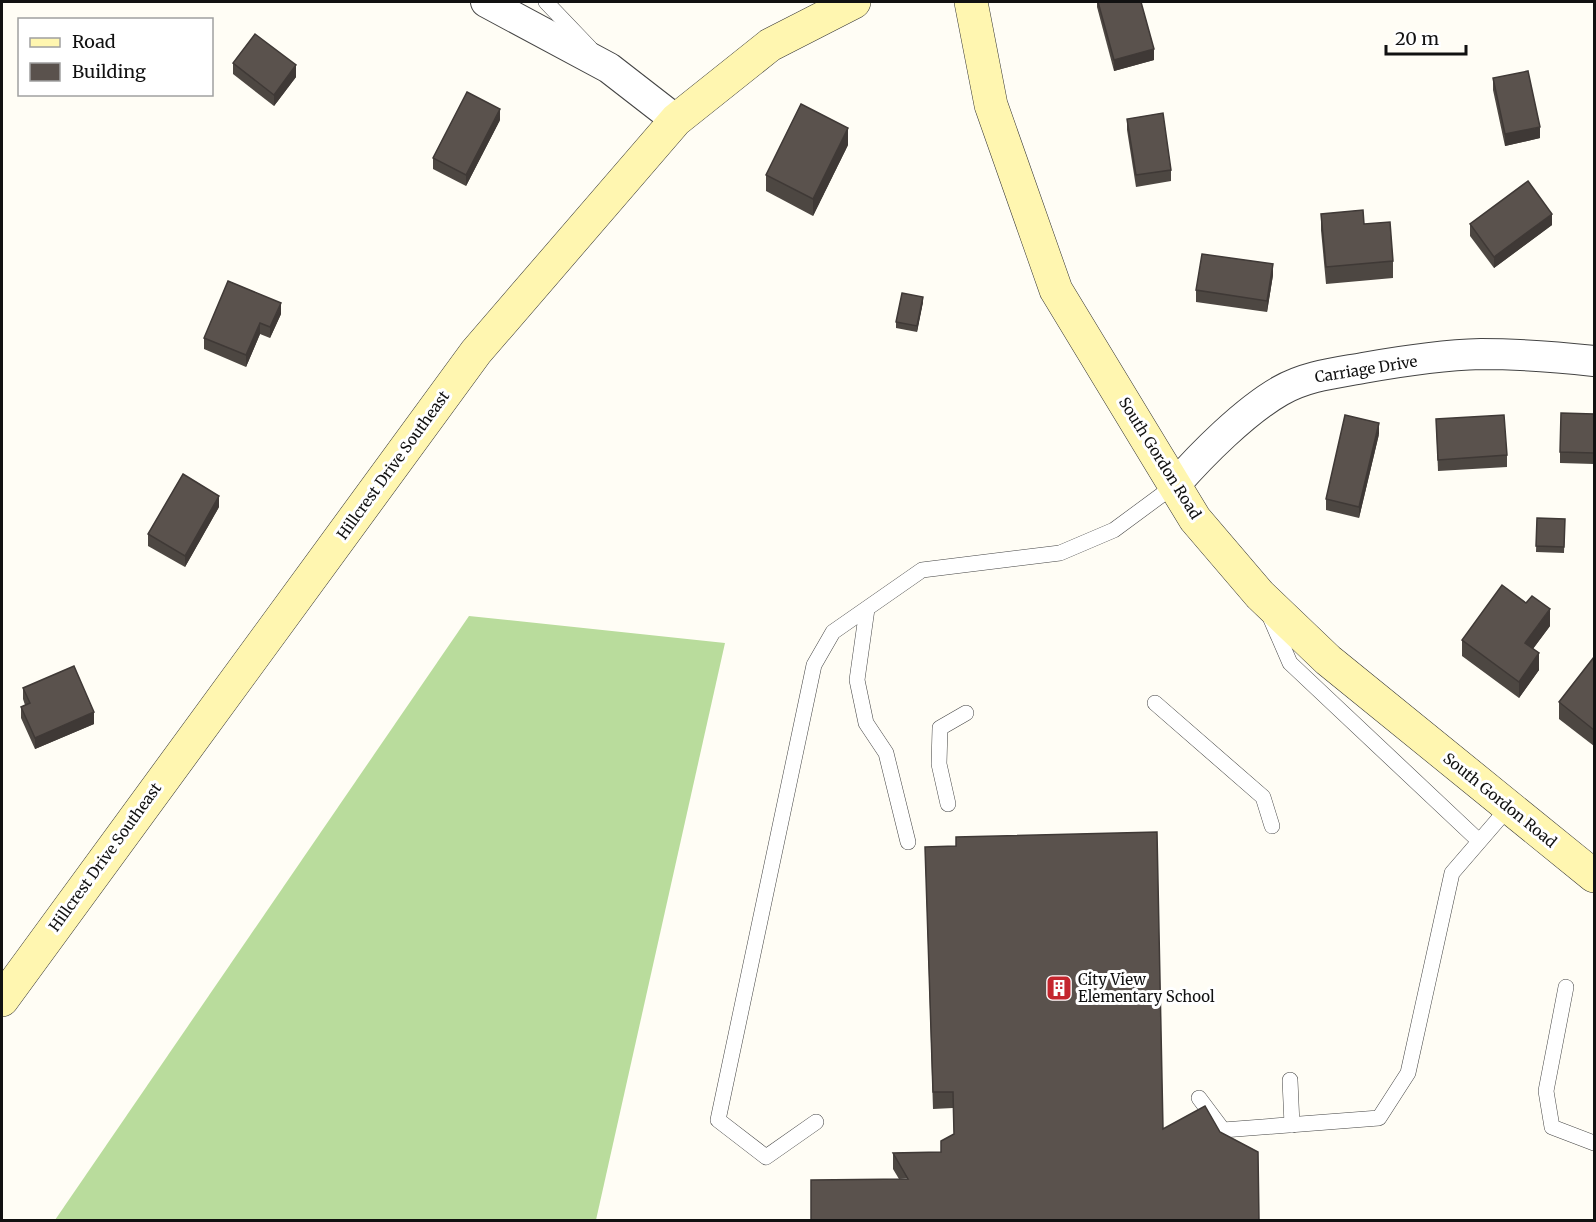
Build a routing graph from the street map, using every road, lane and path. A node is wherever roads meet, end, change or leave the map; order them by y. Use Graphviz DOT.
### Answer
graph roads {
  1 [pos="486,2"];
  2 [pos="546,2"];
  3 [pos="854,2"];
  4 [pos="971,2"];
  5 [pos="609,68"];
  6 [pos="676,120"];
  7 [pos="1594,361"];
  8 [pos="1175,485"];
  9 [pos="1260,595"];
  10 [pos="867,609"];
  11 [pos="1155,704"];
  12 [pos="966,714"];
  13 [pos="948,804"];
  14 [pos="1509,807"];
  15 [pos="1272,826"];
  16 [pos="1479,841"];
  17 [pos="908,842"];
  18 [pos="1594,876"];
  19 [pos="1566,987"];
  20 [pos="2,1000"];
  21 [pos="1290,1080"];
  22 [pos="1199,1098"];
  23 [pos="816,1122"];
  24 [pos="1292,1125"];
  25 [pos="1594,1143"];
  1 -- 5 [label="street"];
  2 -- 5 [label="lane"];
  3 -- 6 [label="street, Hillcrest Drive Southeast"];
  4 -- 8 [label="street, South Gordon Road"];
  5 -- 6 [label="street"];
  6 -- 20 [label="street, Hillcrest Drive Southeast"];
  7 -- 8 [label="street, Carriage Drive"];
  8 -- 9 [label="street, South Gordon Road"];
  8 -- 10 [label="lane"];
  9 -- 14 [label="street, South Gordon Road"];
  9 -- 16 [label="lane"];
  10 -- 17 [label="lane"];
  10 -- 23 [label="lane"];
  11 -- 15 [label="lane"];
  12 -- 13 [label="lane"];
  14 -- 16 [label="lane"];
  14 -- 18 [label="street, South Gordon Road"];
  16 -- 24 [label="lane"];
  19 -- 25 [label="lane"];
  21 -- 24 [label="lane"];
  22 -- 24 [label="lane"];
}
